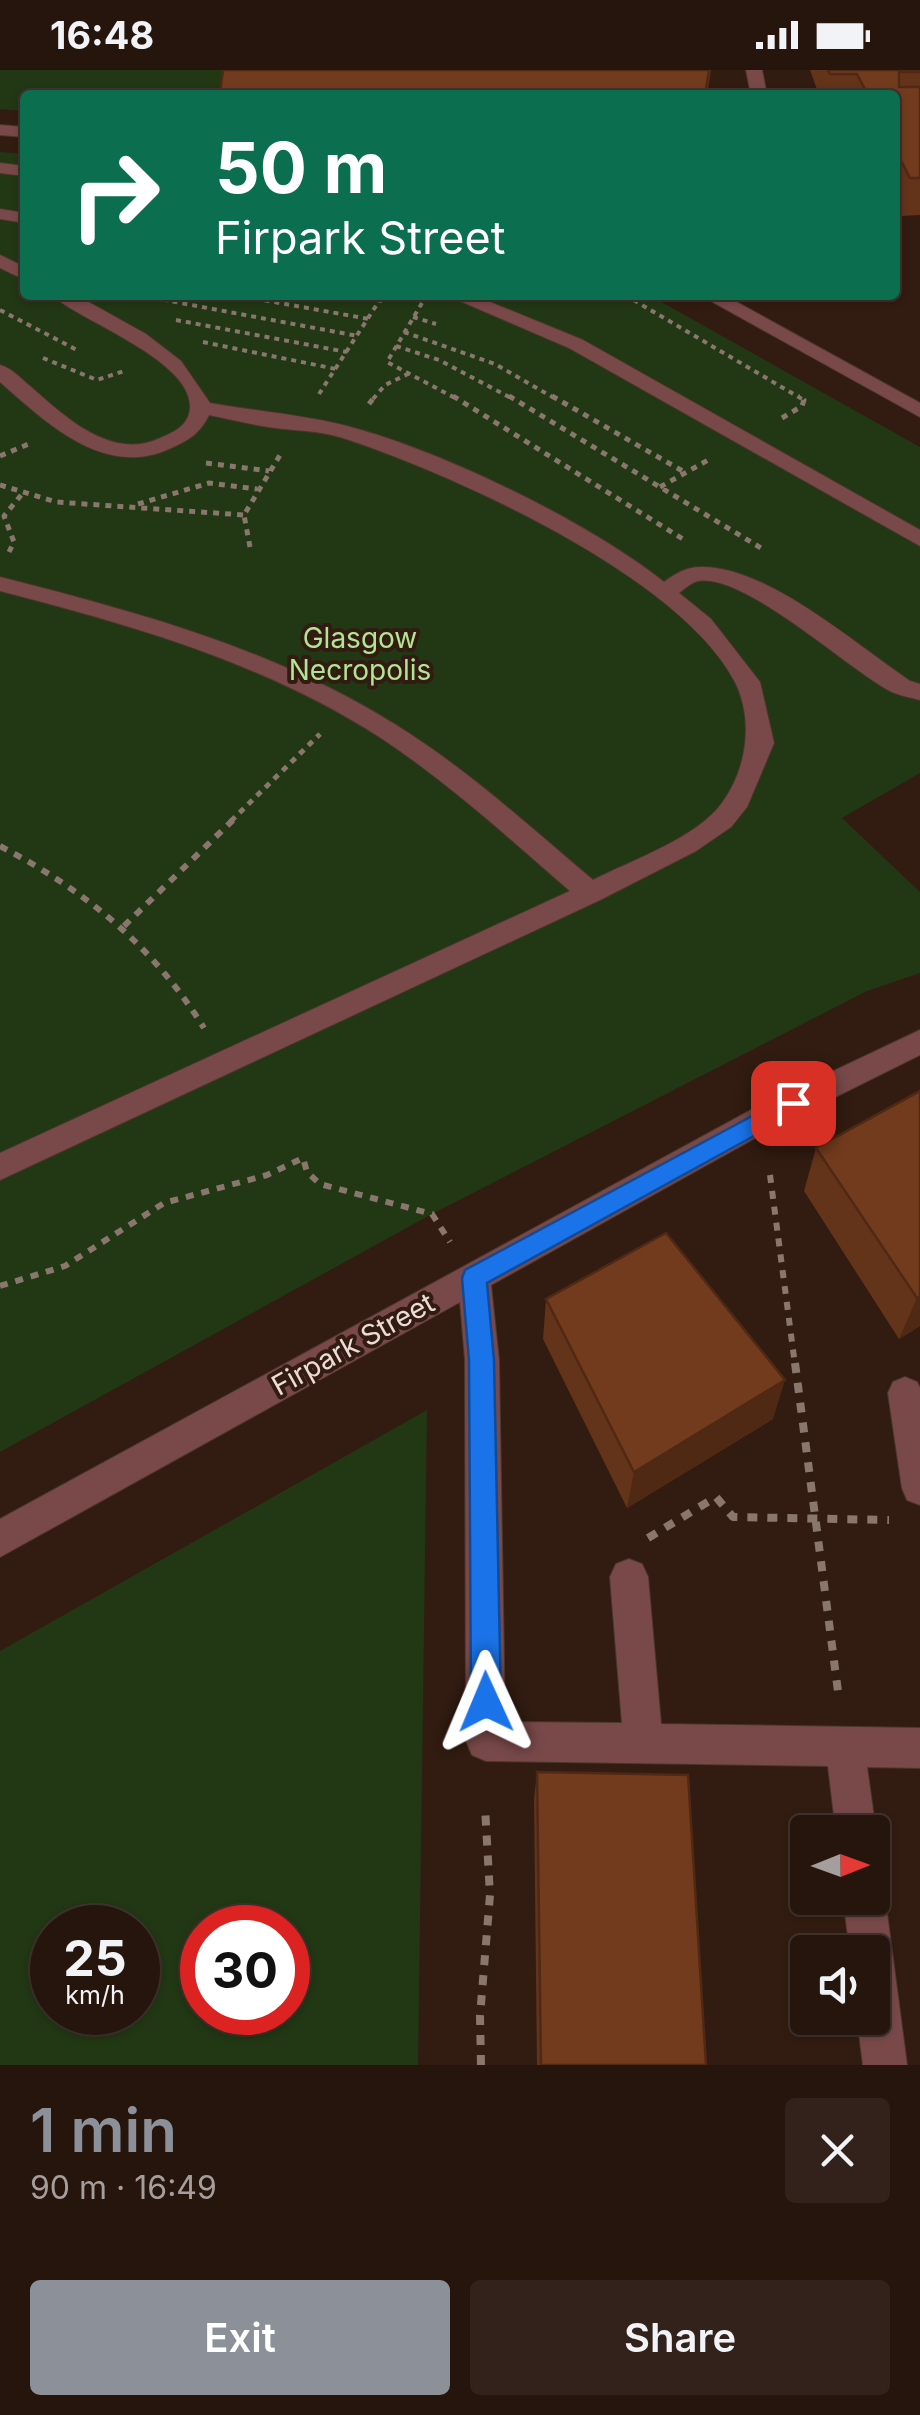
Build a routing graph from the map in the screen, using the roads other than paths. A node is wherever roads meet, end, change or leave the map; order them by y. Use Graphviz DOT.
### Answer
graph roads {
  1 [pos="70,300"];
  2 [pos="468,300"];
  3 [pos="726,300"];
  4 [pos="0,371"];
  5 [pos="201,408"];
  6 [pos="920,411"];
  7 [pos="920,539"];
  8 [pos="0,584"];
  9 [pos="665,592"];
  10 [pos="920,692"];
  11 [pos="590,893"];
  12 [pos="920,1042"];
  13 [pos="0,1166"];
  14 [pos="474,1278"];
  15 [pos="905,1393"];
  16 [pos="920,1488"];
  17 [pos="0,1539"];
  18 [pos="630,1577"];
  19 [pos="643,1744"];
  20 [pos="845,1747"];
  21 [pos="920,1748"];
  22 [pos="854,1815"];
  23 [pos="881,2035"];
  24 [pos="885,2065"];
  1 -- 5 [label="street"];
  2 -- 7 [label="street"];
  3 -- 6 [label="street"];
  4 -- 5 [label="street"];
  5 -- 9 [label="street"];
  8 -- 11 [label="street"];
  9 -- 10 [label="street"];
  9 -- 11 [label="street"];
  11 -- 13 [label="street"];
  12 -- 14 [label="street, Firpark Street"];
  14 -- 17 [label="street, Firpark Street"];
  14 -- 19 [label="street"];
  15 -- 16 [label="street"];
  18 -- 19 [label="street"];
  19 -- 20 [label="street"];
  20 -- 21 [label="street"];
  20 -- 22 [label="street"];
  23 -- 24 [label="street"];
}
